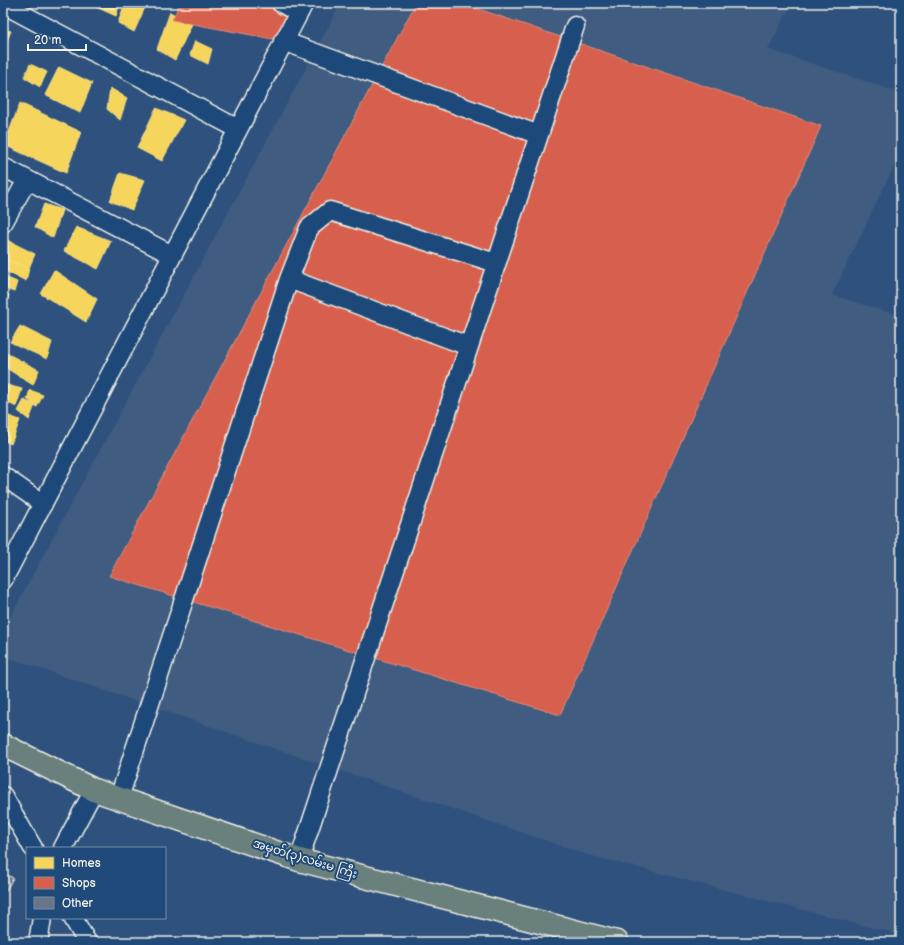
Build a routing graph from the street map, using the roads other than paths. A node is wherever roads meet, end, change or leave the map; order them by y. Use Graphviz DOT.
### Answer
graph roads {
  1 [pos="281,3"];
  2 [pos="3,4"];
  3 [pos="301,8"];
  4 [pos="576,26"];
  5 [pos="283,41"];
  6 [pos="238,129"];
  7 [pos="539,135"];
  8 [pos="3,167"];
  9 [pos="27,180"];
  10 [pos="3,223"];
  11 [pos="172,255"];
  12 [pos="496,263"];
  13 [pos="289,279"];
  14 [pos="468,346"];
  15 [pos="3,476"];
  16 [pos="43,504"];
  17 [pos="3,580"];
  18 [pos="3,745"];
  19 [pos="94,790"];
  20 [pos="3,796"];
  21 [pos="119,798"];
  22 [pos="32,847"];
  23 [pos="64,847"];
  24 [pos="299,860"];
  25 [pos="42,919"];
  26 [pos="74,919"];
  27 [pos="38,942"];
  28 [pos="87,942"];
  29 [pos="617,942"];
  1 -- 3 [label="street"];
  2 -- 6 [label="street"];
  3 -- 5 [label="street"];
  4 -- 7 [label="street"];
  5 -- 6 [label="street"];
  5 -- 7 [label="street"];
  6 -- 11 [label="street"];
  7 -- 12 [label="street"];
  8 -- 9 [label="street"];
  9 -- 10 [label="street"];
  9 -- 11 [label="street"];
  11 -- 16 [label="street"];
  12 -- 13 [label="street"];
  12 -- 14 [label="street"];
  13 -- 14 [label="street"];
  13 -- 21 [label="street"];
  14 -- 24 [label="street"];
  15 -- 16 [label="street"];
  16 -- 17 [label="street"];
  18 -- 19 [label="main road, အမှတ်(၃)လမ်းမ ကြီး"];
  19 -- 21 [label="main road, အမှတ်(၃)လမ်းမ ကြီး"];
  19 -- 23 [label="street"];
  20 -- 22 [label="street"];
  21 -- 24 [label="main road, အမှတ်(၃)လမ်းမ ကြီး"];
  24 -- 29 [label="main road, အမှတ်(၃)လမ်းမ ကြီး"];
  25 -- 27 [label="street"];
  26 -- 28 [label="street"];
}
